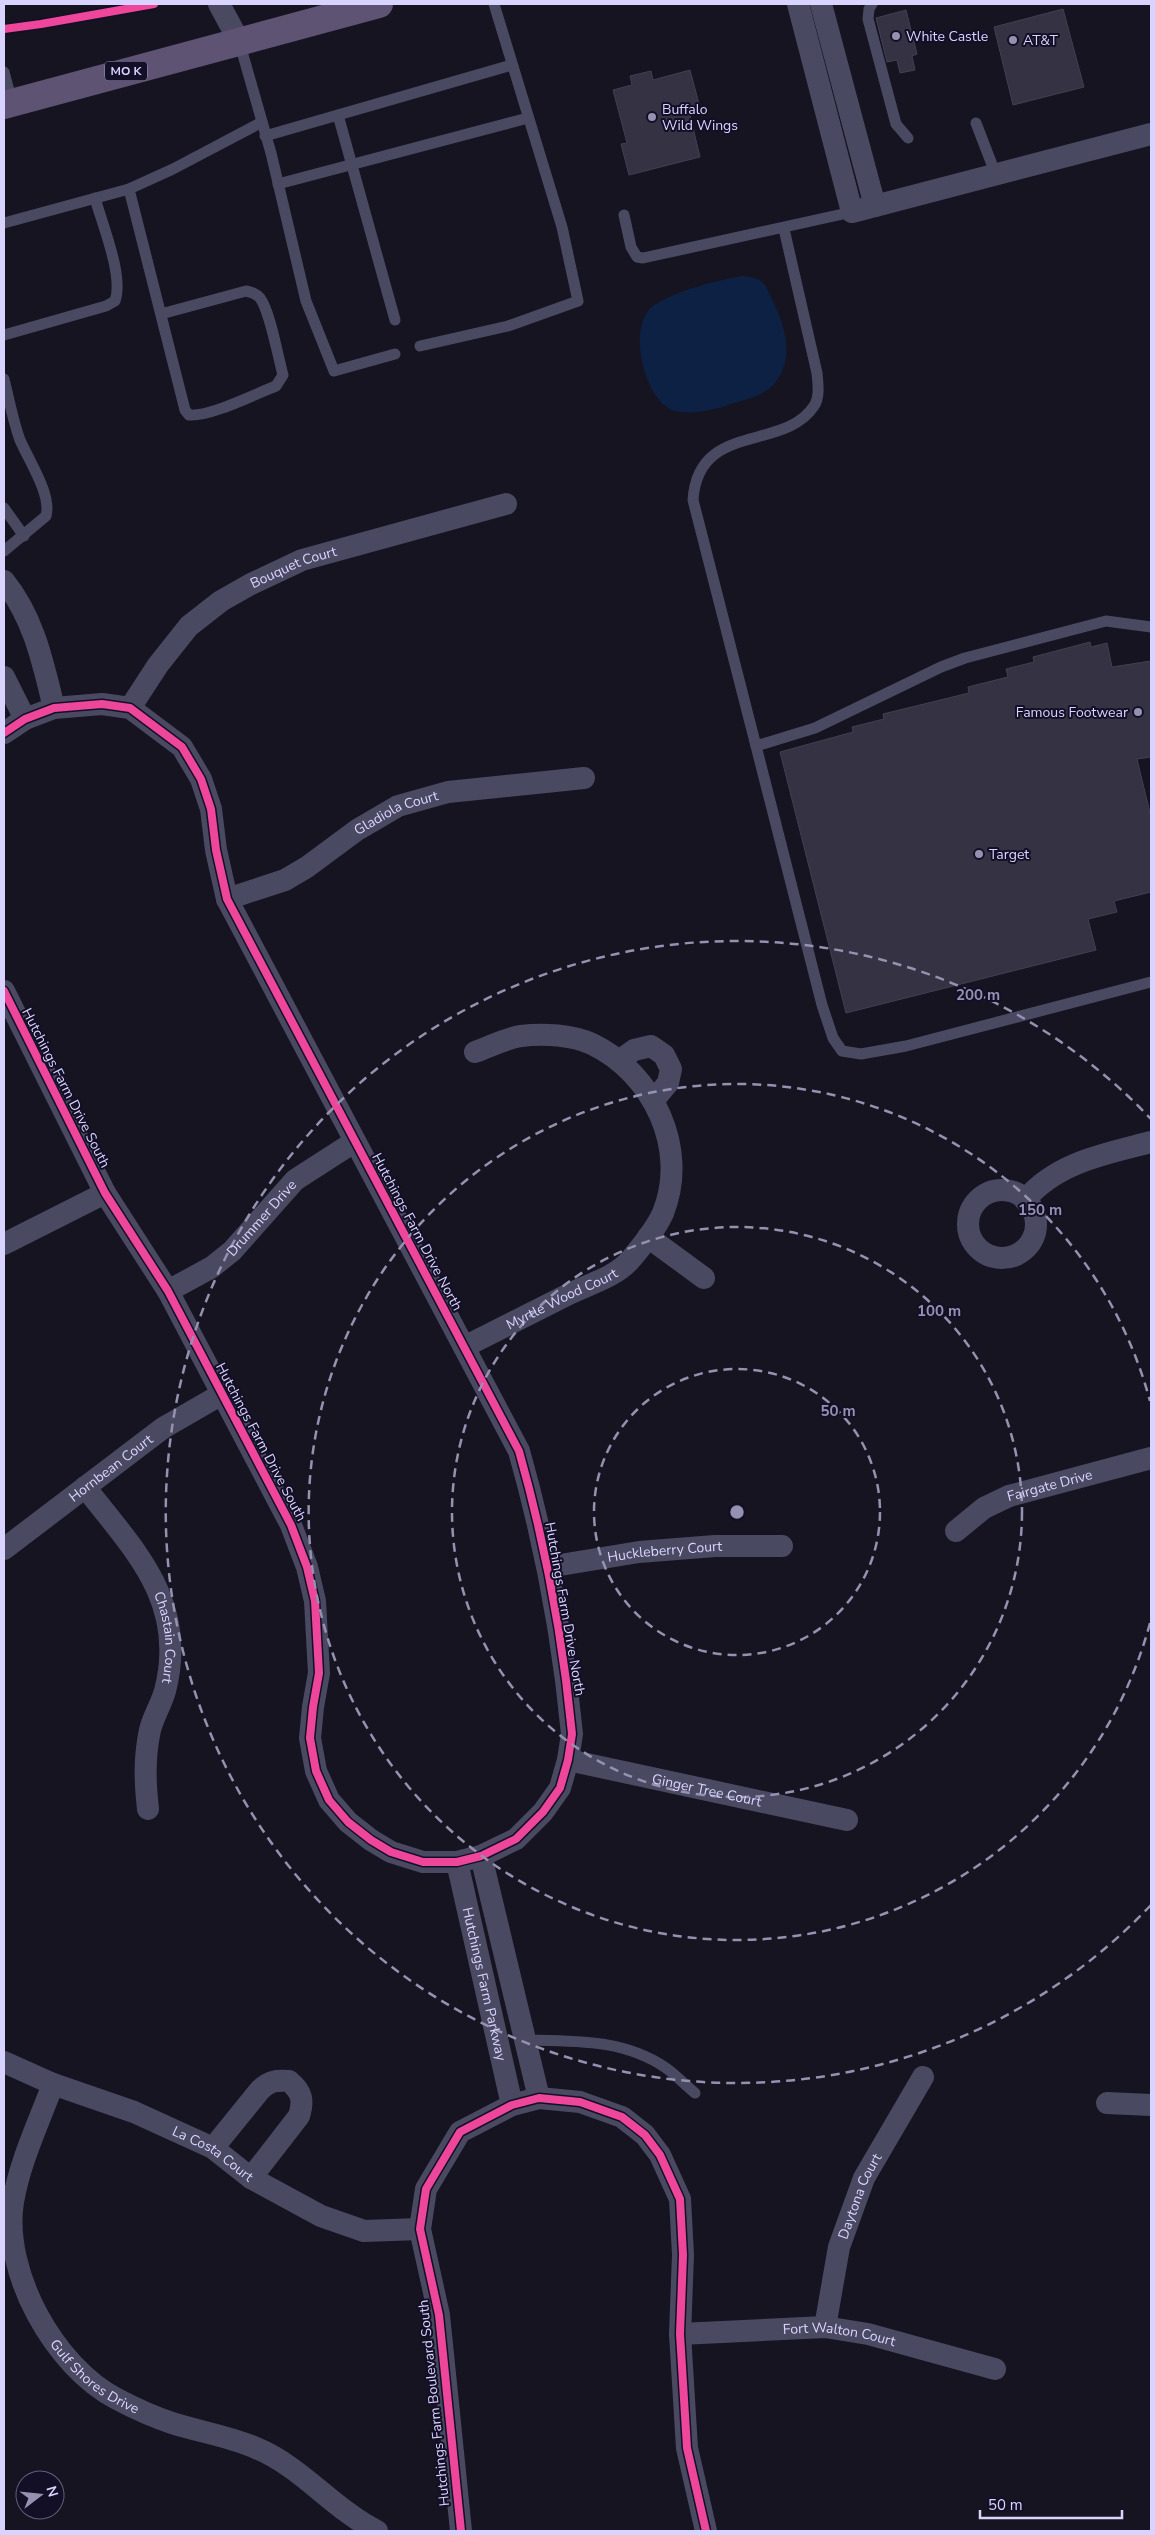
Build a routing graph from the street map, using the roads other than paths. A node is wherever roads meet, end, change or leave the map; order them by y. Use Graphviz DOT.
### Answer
graph roads {
  1 [pos="219,4"];
  2 [pos="240,4"];
  3 [pos="378,4"];
  4 [pos="494,4"];
  5 [pos="798,4"];
  6 [pos="821,4"];
  7 [pos="872,4"];
  8 [pos="239,41"];
  9 [pos="512,65"];
  10 [pos="4,72"];
  11 [pos="8,104"];
  12 [pos="338,115"];
  13 [pos="528,118"];
  14 [pos="262,122"];
  15 [pos="976,123"];
  16 [pos="1151,134"];
  17 [pos="265,136"];
  18 [pos="908,138"];
  19 [pos="352,166"];
  20 [pos="996,175"];
  21 [pos="278,184"];
  22 [pos="129,189"];
  23 [pos="95,198"];
  24 [pos="875,206"];
  25 [pos="852,212"];
  26 [pos="624,215"];
  27 [pos="4,223"];
  28 [pos="784,229"];
  29 [pos="161,314"];
  30 [pos="395,320"];
  31 [pos="4,335"];
  32 [pos="420,346"];
  33 [pos="395,354"];
  34 [pos="4,379"];
  35 [pos="506,504"];
  36 [pos="4,508"];
  37 [pos="24,536"];
  38 [pos="4,551"];
  39 [pos="4,581"];
  40 [pos="1151,626"];
  41 [pos="4,677"];
  42 [pos="54,708"];
  43 [pos="130,708"];
  44 [pos="25,719"];
  45 [pos="4,732"];
  46 [pos="756,746"];
  47 [pos="584,778"];
  48 [pos="227,899"];
  49 [pos="1151,982"];
  50 [pos="4,991"];
  51 [pos="475,1052"];
  52 [pos="619,1061"];
  53 [pos="653,1101"];
  54 [pos="354,1142"];
  55 [pos="1151,1142"];
  56 [pos="105,1193"];
  57 [pos="1025,1200"];
  58 [pos="648,1237"];
  59 [pos="4,1244"];
  60 [pos="704,1278"];
  61 [pos="168,1291"];
  62 [pos="464,1347"];
  63 [pos="222,1394"];
  64 [pos="1151,1458"];
  65 [pos="85,1486"];
  66 [pos="956,1530"];
  67 [pos="782,1546"];
  68 [pos="4,1549"];
  69 [pos="548,1567"];
  70 [pos="568,1760"];
  71 [pos="148,1809"];
  72 [pos="847,1820"];
  73 [pos="481,1856"];
  74 [pos="456,1862"];
  75 [pos="525,2040"];
  76 [pos="4,2062"];
  77 [pos="923,2077"];
  78 [pos="53,2084"];
  79 [pos="695,2093"];
  80 [pos="539,2098"];
  81 [pos="1107,2103"];
  82 [pos="512,2105"];
  83 [pos="1151,2105"];
  84 [pos="213,2148"];
  85 [pos="251,2178"];
  86 [pos="420,2229"];
  87 [pos="824,2327"];
  88 [pos="680,2334"];
  89 [pos="995,2369"];
  90 [pos="377,2531"];
  91 [pos="461,2531"];
  92 [pos="706,2531"];
  1 -- 8 [label="street"];
  2 -- 8 [label="street"];
  3 -- 8 [label="main road, MO K"];
  4 -- 9 [label="lane"];
  5 -- 25 [label="street"];
  6 -- 24 [label="street"];
  7 -- 18 [label="lane"];
  8 -- 11 [label="main road, MO K"];
  8 -- 14 [label="lane"];
  9 -- 12 [label="lane"];
  9 -- 13 [label="lane"];
  10 -- 11 [label="lane"];
  12 -- 17 [label="lane"];
  12 -- 19 [label="lane"];
  13 -- 19 [label="lane"];
  13 -- 32 [label="lane"];
  14 -- 17 [label="lane"];
  14 -- 22 [label="lane"];
  15 -- 20 [label="lane"];
  16 -- 20 [label="street"];
  17 -- 21 [label="lane"];
  19 -- 21 [label="lane"];
  19 -- 30 [label="lane"];
  20 -- 24 [label="street"];
  21 -- 33 [label="lane"];
  22 -- 23 [label="lane"];
  22 -- 29 [label="lane"];
  23 -- 27 [label="lane"];
  23 -- 31 [label="lane"];
  24 -- 25 [label="street"];
  25 -- 28 [label="lane"];
  26 -- 28 [label="lane"];
  28 -- 46 [label="lane"];
  29 -- 29 [label="lane"];
  34 -- 37 [label="lane"];
  35 -- 43 [label="street, Bouquet Court"];
  36 -- 37 [label="lane"];
  37 -- 38 [label="lane"];
  39 -- 42 [label="street"];
  40 -- 46 [label="lane"];
  41 -- 44 [label="street"];
  42 -- 43 [label="street, Hutchings Farm Drive North"];
  42 -- 44 [label="street, Hutchings Farm Drive North"];
  43 -- 48 [label="street, Hutchings Farm Drive North"];
  44 -- 45 [label="street"];
  46 -- 49 [label="lane"];
  47 -- 48 [label="street, Gladiola Court"];
  48 -- 54 [label="street, Hutchings Farm Drive North"];
  50 -- 56 [label="street, Hutchings Farm Drive South"];
  51 -- 52 [label="street, Myrtle Wood Court"];
  52 -- 53 [label="street, Myrtle Wood Court"];
  52 -- 53 [label="street"];
  53 -- 58 [label="street, Myrtle Wood Court"];
  54 -- 61 [label="street, Drummer Drive"];
  54 -- 62 [label="street, Hutchings Farm Drive North"];
  55 -- 57 [label="street"];
  56 -- 59 [label="street"];
  56 -- 61 [label="street, Hutchings Farm Drive South"];
  58 -- 60 [label="street"];
  58 -- 62 [label="street, Myrtle Wood Court"];
  61 -- 63 [label="street, Hutchings Farm Drive South"];
  62 -- 69 [label="street, Hutchings Farm Drive North"];
  63 -- 65 [label="street, Hornbean Court"];
  63 -- 74 [label="street, Hutchings Farm Drive South"];
  64 -- 66 [label="street, Fairgate Drive"];
  65 -- 68 [label="street, Hornbean Court"];
  65 -- 71 [label="street, Chastain Court"];
  67 -- 69 [label="street, Huckleberry Court"];
  69 -- 70 [label="street, Hutchings Farm Drive North"];
  70 -- 72 [label="street, Ginger Tree Court"];
  70 -- 73 [label="street, Hutchings Farm Drive North"];
  73 -- 74 [label="street, Hutchings Farm Drive North"];
  73 -- 75 [label="street, Hutchings Farm Parkway"];
  74 -- 82 [label="street, Hutchings Farm Parkway"];
  75 -- 79 [label="lane"];
  75 -- 80 [label="street, Hutchings Farm Parkway"];
  76 -- 78 [label="street, La Costa Court"];
  77 -- 87 [label="street, Daytona Court"];
  78 -- 84 [label="street, La Costa Court"];
  78 -- 90 [label="street, Gulf Shores Drive"];
  80 -- 82 [label="street, Hutchings Farm Boulevard South"];
  80 -- 88 [label="street"];
  81 -- 83 [label="street"];
  82 -- 86 [label="street, Hutchings Farm Boulevard South"];
  84 -- 85 [label="street, La Costa Court"];
  84 -- 85 [label="street"];
  85 -- 86 [label="street, La Costa Court"];
  86 -- 91 [label="street, Hutchings Farm Boulevard South"];
  87 -- 88 [label="street, Fort Walton Court"];
  87 -- 89 [label="street, Fort Walton Court"];
  88 -- 92 [label="street"];
}
